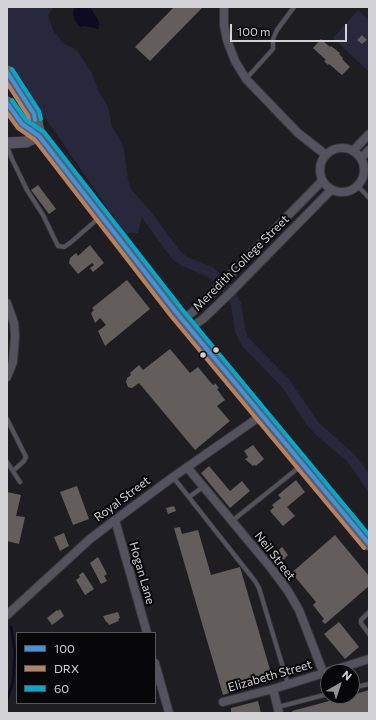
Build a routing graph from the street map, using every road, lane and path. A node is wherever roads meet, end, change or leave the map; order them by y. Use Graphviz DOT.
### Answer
graph roads {
  1 [pos="224,7"];
  2 [pos="294,7"];
  3 [pos="7,72"];
  4 [pos="246,79"];
  5 [pos="7,103"];
  6 [pos="369,134"];
  7 [pos="39,136"];
  8 [pos="7,145"];
  9 [pos="369,150"];
  10 [pos="353,151"];
  11 [pos="326,154"];
  12 [pos="361,158"];
  13 [pos="322,182"];
  14 [pos="358,186"];
  15 [pos="331,190"];
  16 [pos="369,198"];
  17 [pos="299,205"];
  18 [pos="308,213"];
  19 [pos="101,216"];
  20 [pos="7,303"];
  21 [pos="186,324"];
  22 [pos="7,377"];
  23 [pos="262,415"];
  24 [pos="7,419"];
  25 [pos="7,462"];
  26 [pos="303,464"];
  27 [pos="187,467"];
  28 [pos="13,471"];
  29 [pos="173,477"];
  30 [pos="20,482"];
  31 [pos="204,487"];
  32 [pos="189,497"];
  33 [pos="114,520"];
  34 [pos="232,521"];
  35 [pos="369,544"];
  36 [pos="369,612"];
  37 [pos="7,615"];
  38 [pos="147,632"];
  39 [pos="369,634"];
  40 [pos="369,658"];
  41 [pos="349,664"];
  42 [pos="320,665"];
  43 [pos="156,667"];
  44 [pos="320,673"];
  45 [pos="288,684"];
  46 [pos="273,689"];
  47 [pos="320,697"];
  48 [pos="223,702"];
  49 [pos="278,710"];
  50 [pos="169,713"];
  1 -- 4 [label="street"];
  2 -- 4 [label="lane"];
  3 -- 7 [label="main road"];
  4 -- 11 [label="street"];
  5 -- 7 [label="main road"];
  6 -- 10 [label="street"];
  7 -- 8 [label="street"];
  7 -- 19 [label="main road"];
  8 -- 19 [label="lane"];
  9 -- 12 [label="street"];
  10 -- 11 [label="street"];
  10 -- 12 [label="street"];
  11 -- 13 [label="street"];
  12 -- 14 [label="street"];
  13 -- 15 [label="street"];
  13 -- 17 [label="street, Meredith College Street"];
  14 -- 15 [label="street"];
  14 -- 16 [label="lane"];
  15 -- 18 [label="street, Meredith College Street"];
  17 -- 18 [label="street, Meredith College Street"];
  17 -- 21 [label="street, Meredith College Street"];
  18 -- 21 [label="street, Meredith College Street"];
  19 -- 21 [label="main road"];
  20 -- 22 [label="street"];
  21 -- 23 [label="main road"];
  23 -- 26 [label="main road"];
  23 -- 27 [label="street, Royal Street"];
  24 -- 28 [label="lane"];
  25 -- 28 [label="lane"];
  26 -- 34 [label="lane"];
  26 -- 35 [label="main road"];
  27 -- 29 [label="street, Royal Street"];
  27 -- 31 [label="street, Neil Street"];
  28 -- 30 [label="lane"];
  29 -- 32 [label="lane"];
  29 -- 33 [label="street, Royal Street"];
  31 -- 32 [label="lane"];
  31 -- 34 [label="street, Neil Street"];
  32 -- 45 [label="lane"];
  33 -- 37 [label="street, Royal Street"];
  33 -- 38 [label="street, Hogan Lane"];
  34 -- 42 [label="street, Neil Street"];
  36 -- 39 [label="lane"];
  40 -- 41 [label="street, Elizabeth Street"];
  43 -- 50 [label="street"];
  44 -- 45 [label="street, Elizabeth Street"];
  45 -- 46 [label="street, Elizabeth Street"];
  46 -- 48 [label="street, Elizabeth Street"];
  46 -- 49 [label="street"];
  47 -- 49 [label="lane"];
}
